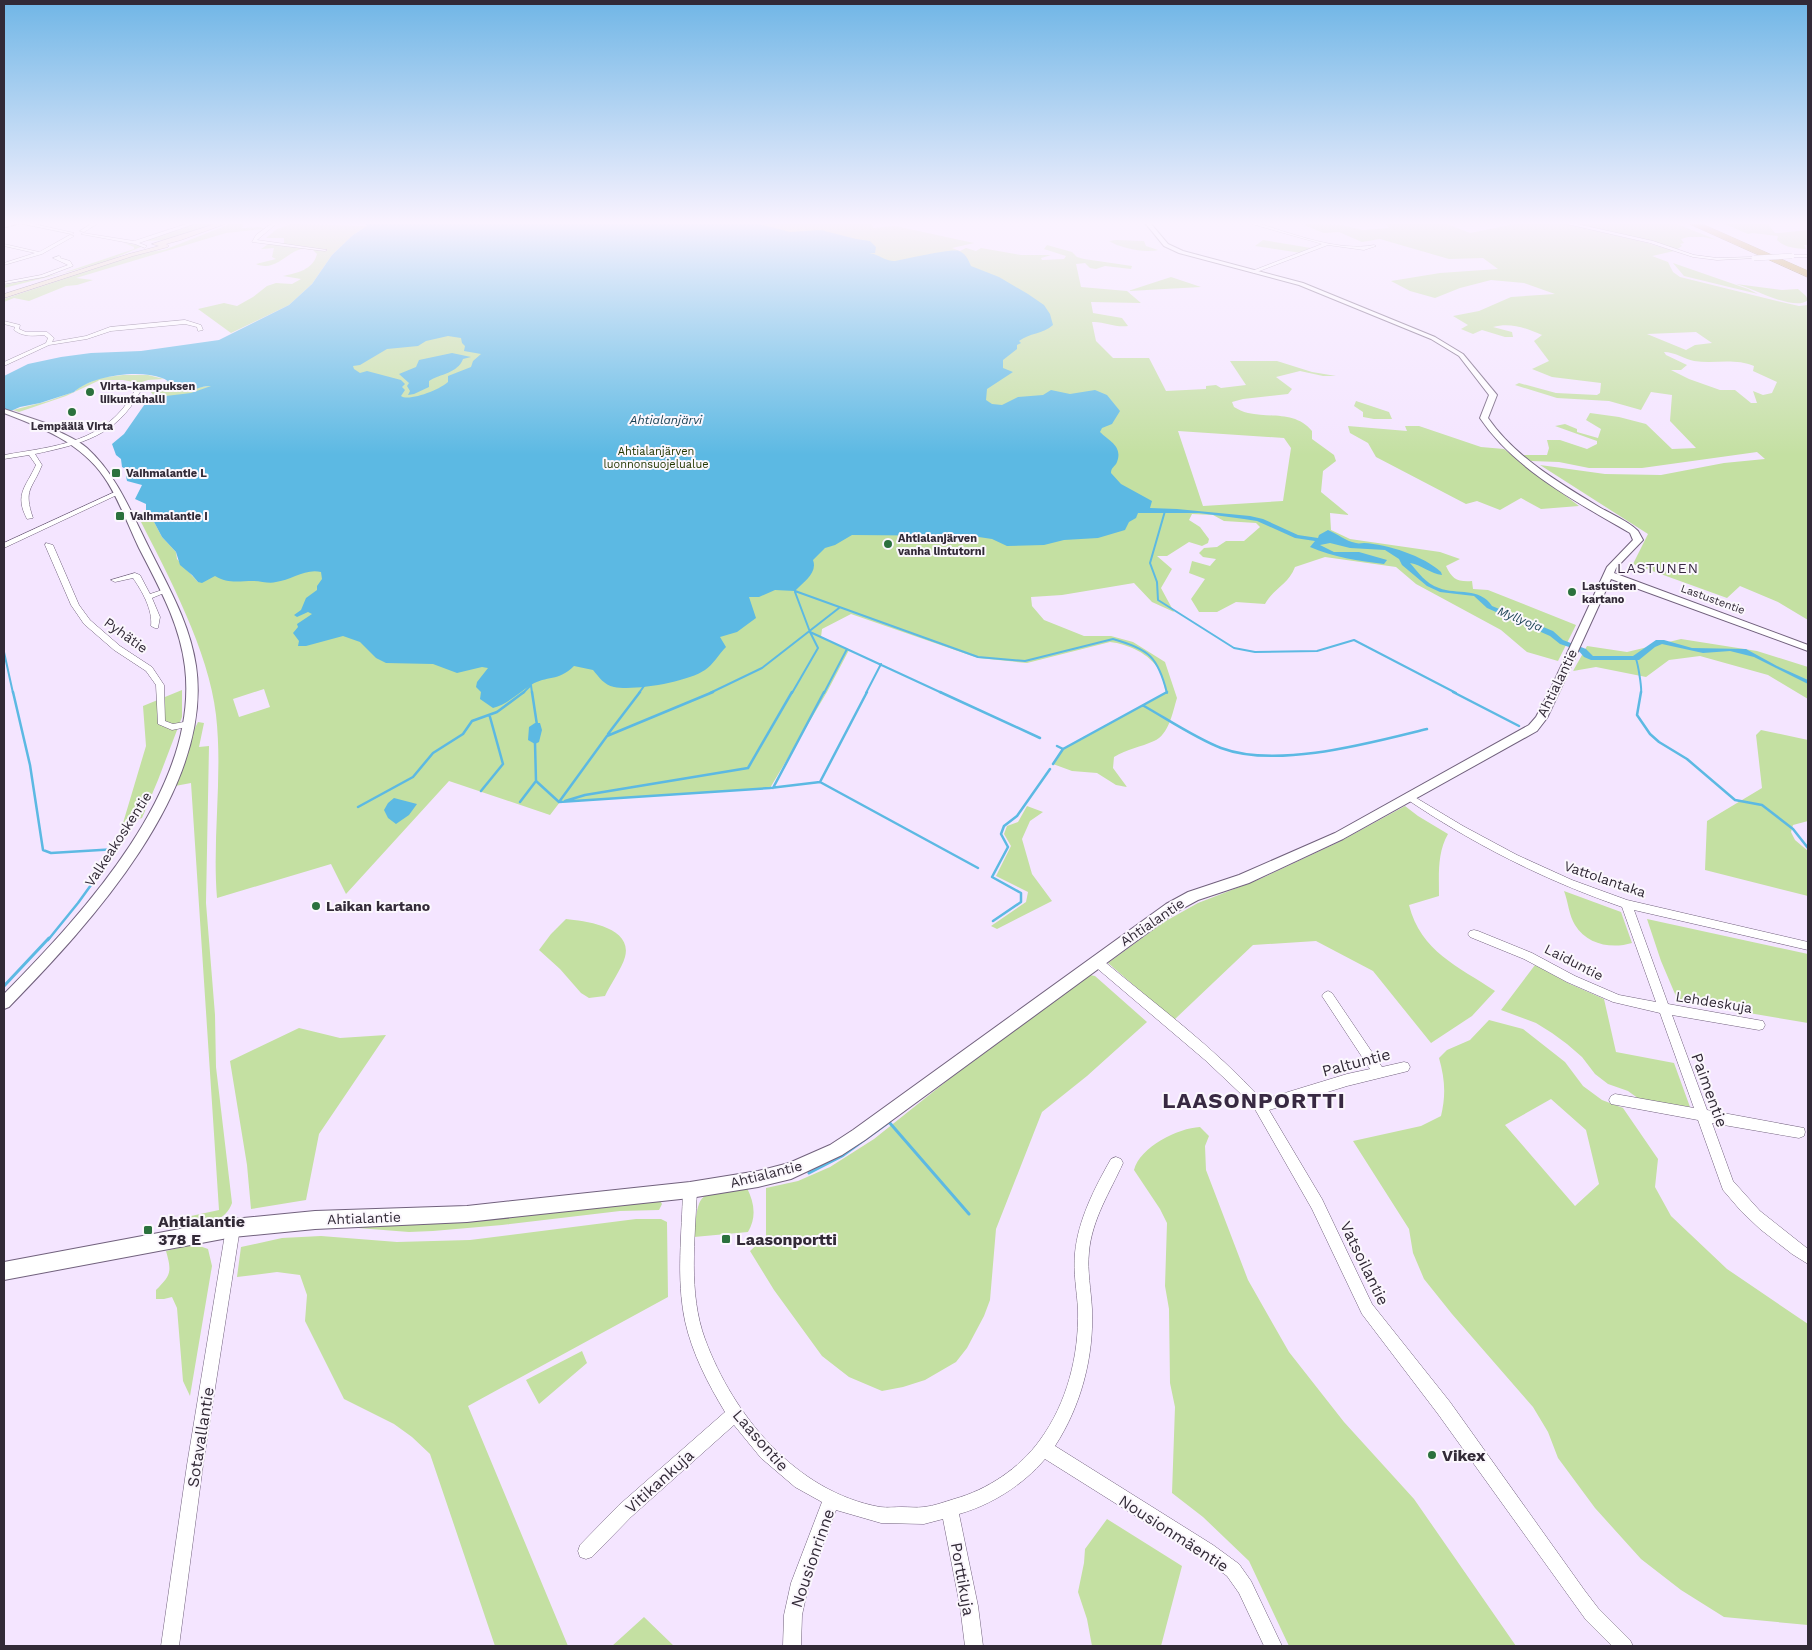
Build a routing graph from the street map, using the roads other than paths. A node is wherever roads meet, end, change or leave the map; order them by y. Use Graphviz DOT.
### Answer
graph roads {
  1 [pos="1346,301"];
  2 [pos="4,322"];
  3 [pos="200,330"];
  4 [pos="48,344"];
  5 [pos="4,364"];
  6 [pos="132,386"];
  7 [pos="7,413"];
  8 [pos="76,443"];
  9 [pos="31,452"];
  10 [pos="4,457"];
  11 [pos="118,496"];
  12 [pos="29,518"];
  13 [pos="49,545"];
  14 [pos="4,546"];
  15 [pos="1609,575"];
  16 [pos="115,580"];
  17 [pos="165,591"];
  18 [pos="148,597"];
  19 [pos="155,626"];
  20 [pos="1808,648"];
  21 [pos="189,724"];
  22 [pos="1408,796"];
  23 [pos="1626,904"];
  24 [pos="1474,934"];
  25 [pos="1808,946"];
  26 [pos="1096,961"];
  27 [pos="1328,996"];
  28 [pos="4,1003"];
  29 [pos="1664,1009"];
  30 [pos="1759,1025"];
  31 [pos="1404,1067"];
  32 [pos="1379,1073"];
  33 [pos="1615,1100"];
  34 [pos="1260,1107"];
  35 [pos="1702,1116"];
  36 [pos="1799,1132"];
  37 [pos="1116,1163"];
  38 [pos="690,1190"];
  39 [pos="233,1228"];
  40 [pos="1808,1257"];
  41 [pos="4,1271"];
  42 [pos="735,1414"];
  43 [pos="1044,1448"];
  44 [pos="832,1500"];
  45 [pos="950,1512"];
  46 [pos="586,1551"];
  47 [pos="170,1646"];
  48 [pos="792,1646"];
  49 [pos="974,1646"];
  50 [pos="1273,1646"];
  51 [pos="1624,1646"];
  1 -- 15 [label="street, Ahtialantie"];
  2 -- 4 [label="street"];
  3 -- 4 [label="street"];
  4 -- 5 [label="street"];
  6 -- 8 [label="street"];
  7 -- 8 [label="street, Valkeakoskentie"];
  8 -- 9 [label="street"];
  8 -- 11 [label="street, Valkeakoskentie"];
  9 -- 10 [label="street"];
  9 -- 12 [label="street"];
  11 -- 14 [label="street"];
  11 -- 17 [label="street, Valkeakoskentie"];
  13 -- 21 [label="street, Pyhätie"];
  15 -- 20 [label="street, Lastustentie"];
  15 -- 22 [label="street, Ahtialantie"];
  16 -- 18 [label="street"];
  17 -- 18 [label="street"];
  17 -- 21 [label="street, Valkeakoskentie"];
  18 -- 19 [label="street"];
  21 -- 28 [label="street, Valkeakoskentie"];
  22 -- 23 [label="street, Vattolantaka"];
  22 -- 26 [label="street, Ahtialantie"];
  23 -- 25 [label="street, Vattolantaka"];
  23 -- 29 [label="street, Paimentie"];
  24 -- 29 [label="street, Laiduntie"];
  26 -- 34 [label="street, Vatsoilantie"];
  26 -- 38 [label="street, Ahtialantie"];
  27 -- 32 [label="street"];
  29 -- 30 [label="street, Lehdeskuja"];
  29 -- 35 [label="street, Paimentie"];
  31 -- 32 [label="street, Paltuntie"];
  32 -- 34 [label="street, Paltuntie"];
  33 -- 35 [label="street"];
  34 -- 51 [label="street, Vatsoilantie"];
  35 -- 36 [label="street"];
  35 -- 40 [label="street, Paimentie"];
  37 -- 43 [label="street, Laasontie"];
  38 -- 39 [label="street, Ahtialantie"];
  38 -- 42 [label="street, Laasontie"];
  39 -- 41 [label="street, Ahtialantie"];
  39 -- 47 [label="street, Sotavallantie"];
  42 -- 44 [label="street, Laasontie"];
  42 -- 46 [label="street, Vitikankuja"];
  43 -- 45 [label="street, Laasontie"];
  43 -- 50 [label="street, Nousionmäentie"];
  44 -- 45 [label="street, Laasontie"];
  44 -- 48 [label="street, Nousionrinne"];
  45 -- 49 [label="street, Porttikuja"];
}
